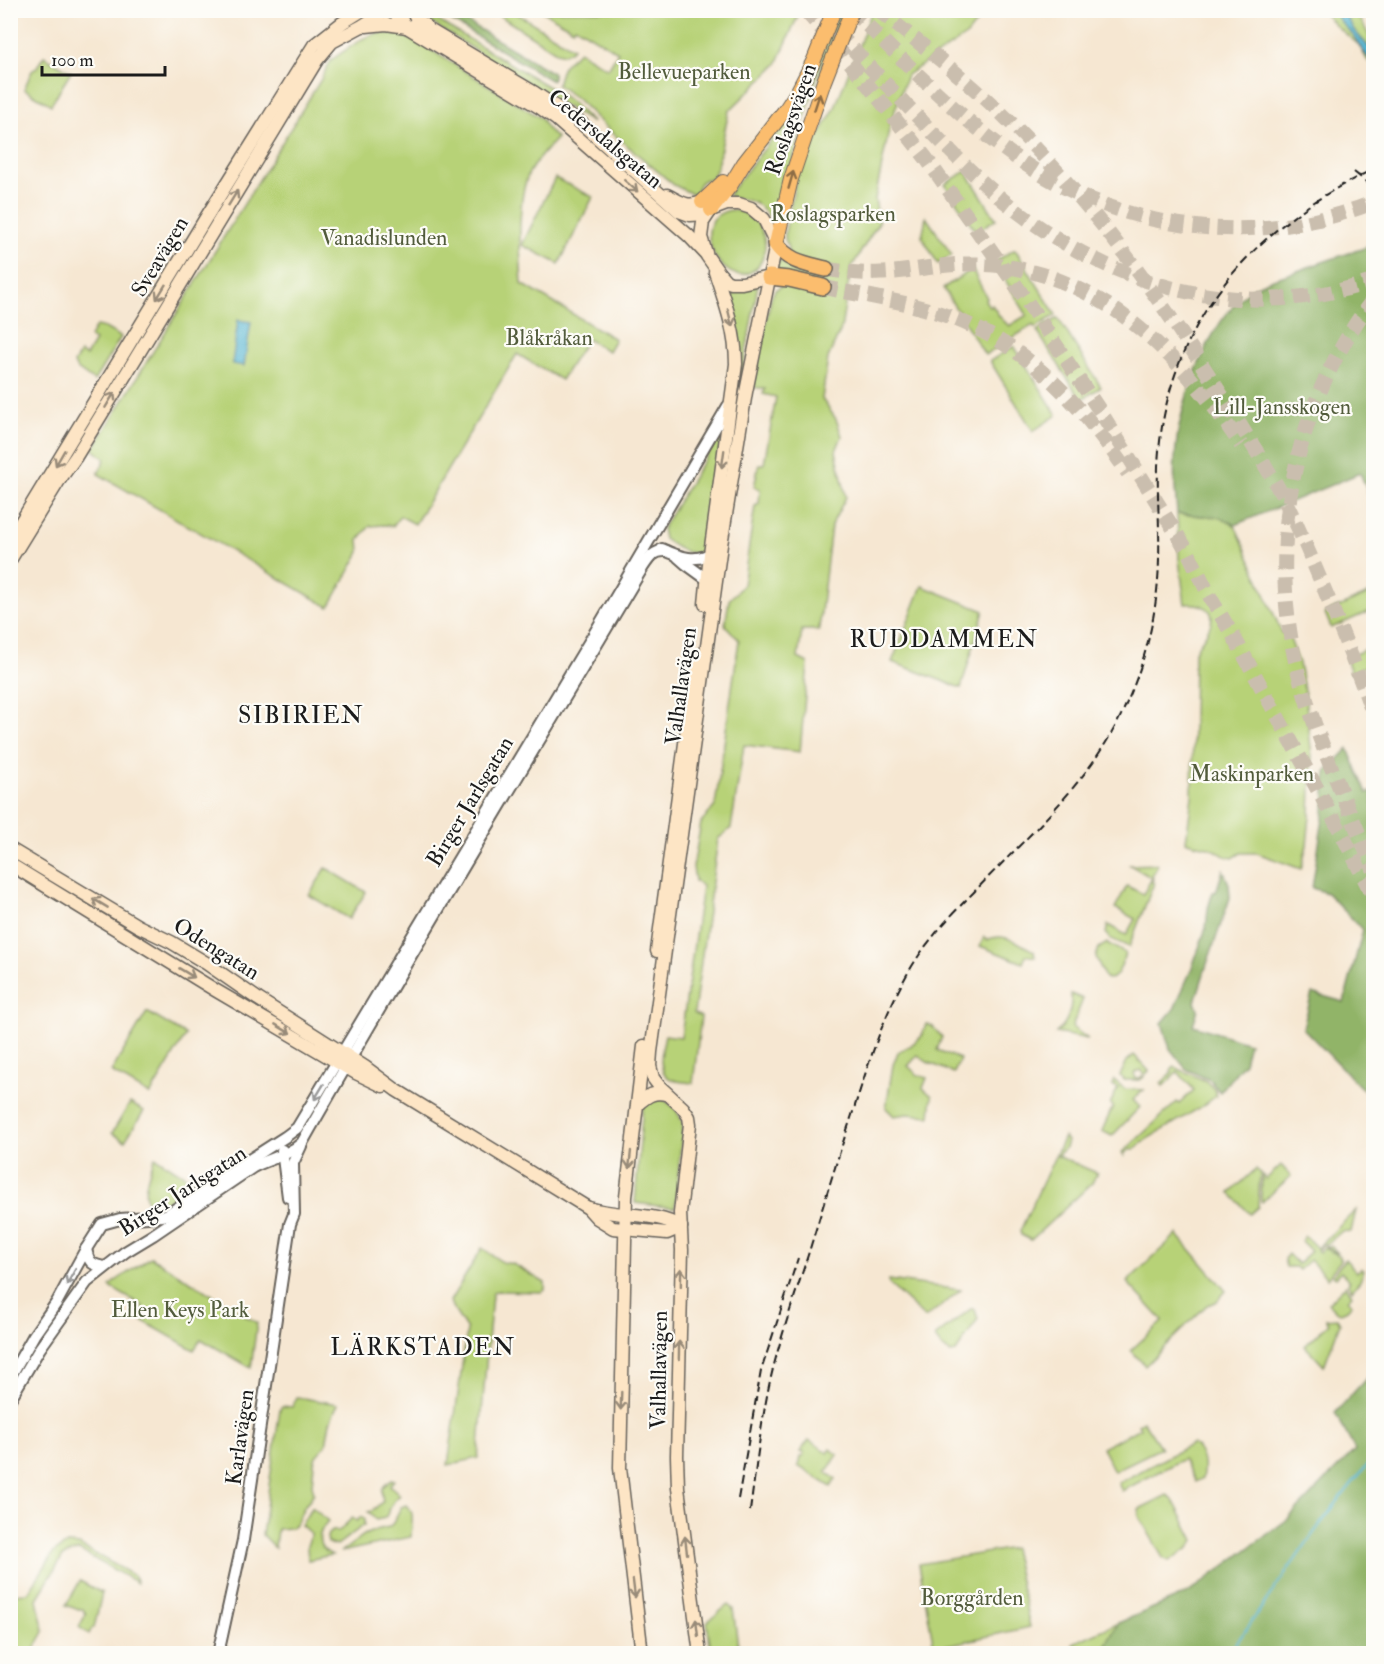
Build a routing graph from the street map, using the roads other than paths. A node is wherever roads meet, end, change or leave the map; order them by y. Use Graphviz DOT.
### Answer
graph roads {
  1 [pos="363,10"];
  2 [pos="387,10"];
  3 [pos="396,10"];
  4 [pos="401,10"];
  5 [pos="412,10"];
  6 [pos="834,10"];
  7 [pos="852,10"];
  8 [pos="359,27"];
  9 [pos="407,27"];
  10 [pos="431,31"];
  11 [pos="707,209"];
  12 [pos="776,244"];
  13 [pos="709,259"];
  14 [pos="819,267"];
  15 [pos="776,278"];
  16 [pos="817,285"];
  17 [pos="731,401"];
  18 [pos="660,523"];
  19 [pos="10,540"];
  20 [pos="648,543"];
  21 [pos="721,545"];
  22 [pos="671,553"];
  23 [pos="710,554"];
  24 [pos="10,560"];
  25 [pos="708,580"];
  26 [pos="10,849"];
  27 [pos="10,864"];
  28 [pos="344,1060"];
  29 [pos="669,1095"];
  30 [pos="638,1104"];
  31 [pos="294,1132"];
  32 [pos="303,1143"];
  33 [pos="267,1149"];
  34 [pos="283,1156"];
  35 [pos="293,1163"];
  36 [pos="588,1208"];
  37 [pos="627,1215"];
  38 [pos="290,1224"];
  39 [pos="681,1227"];
  40 [pos="627,1230"];
  41 [pos="86,1249"];
  42 [pos="105,1267"];
  43 [pos="10,1377"];
  44 [pos="10,1399"];
  45 [pos="218,1653"];
  46 [pos="642,1653"];
  47 [pos="700,1653"];
  1 -- 19 [label="main road, Sveavägen, one-way"];
  2 -- 8 [label="main road, Sveavägen"];
  3 -- 9 [label="main road, Cedersdalsgatan"];
  4 -- 10 [label="main road, Cedersdalsgatan"];
  5 -- 10 [label="main road, Cedersdalsgatan"];
  6 -- 11 [label="main road, Roslagsvägen"];
  12 -- 7 [label="main road, Roslagsvägen, one-way"];
  8 -- 9 [label="main road, Cedersdalsgatan"];
  24 -- 8 [label="main road, Sveavägen, one-way"];
  9 -- 13 [label="main road, Cedersdalsgatan, one-way"];
  10 -- 11 [label="main road, Cedersdalsgatan"];
  11 -- 12 [label="main road"];
  11 -- 13 [label="main road"];
  12 -- 14 [label="highway"];
  12 -- 15 [label="main road"];
  13 -- 15 [label="main road"];
  13 -- 17 [label="main road, Birger Jarlsgatan, one-way"];
  15 -- 16 [label="highway"];
  15 -- 21 [label="main road, Valhallavägen"];
  17 -- 18 [label="street, Birger Jarlsgatan"];
  17 -- 23 [label="main road, Valhallavägen, one-way"];
  18 -- 20 [label="street, Birger Jarlsgatan"];
  18 -- 22 [label="street"];
  20 -- 22 [label="street"];
  20 -- 28 [label="street, Birger Jarlsgatan"];
  21 -- 23 [label="street"];
  21 -- 29 [label="main road, Valhallavägen"];
  22 -- 23 [label="street"];
  22 -- 25 [label="street"];
  22 -- 28 [label="street, Birger Jarlsgatan"];
  23 -- 25 [label="main road, Valhallavägen"];
  25 -- 30 [label="main road, Valhallavägen"];
  28 -- 26 [label="main road, Odengatan, one-way"];
  27 -- 28 [label="main road, Odengatan, one-way"];
  28 -- 31 [label="street, Birger Jarlsgatan, one-way"];
  28 -- 32 [label="street, Birger Jarlsgatan"];
  28 -- 36 [label="main road, Odengatan"];
  29 -- 30 [label="main road"];
  29 -- 39 [label="main road, Valhallavägen"];
  30 -- 37 [label="main road, Valhallavägen, one-way"];
  31 -- 33 [label="street, Birger Jarlsgatan"];
  31 -- 34 [label="street"];
  32 -- 34 [label="street, Birger Jarlsgatan"];
  32 -- 35 [label="street, Karlavägen"];
  33 -- 34 [label="street"];
  33 -- 41 [label="street, Birger Jarlsgatan"];
  34 -- 35 [label="street"];
  34 -- 38 [label="street, Karlavägen"];
  34 -- 42 [label="street, Birger Jarlsgatan"];
  35 -- 38 [label="street, Karlavägen"];
  36 -- 37 [label="main road, Odengatan"];
  36 -- 40 [label="main road, Odengatan"];
  37 -- 39 [label="main road, Odengatan"];
  37 -- 40 [label="main road, Valhallavägen"];
  38 -- 45 [label="street, Karlavägen"];
  39 -- 40 [label="main road, Odengatan"];
  47 -- 39 [label="main road, Valhallavägen, one-way"];
  40 -- 46 [label="main road, Valhallavägen, one-way"];
  41 -- 42 [label="street"];
  41 -- 43 [label="street, Birger Jarlsgatan, one-way"];
  42 -- 44 [label="street, Birger Jarlsgatan"];
}
